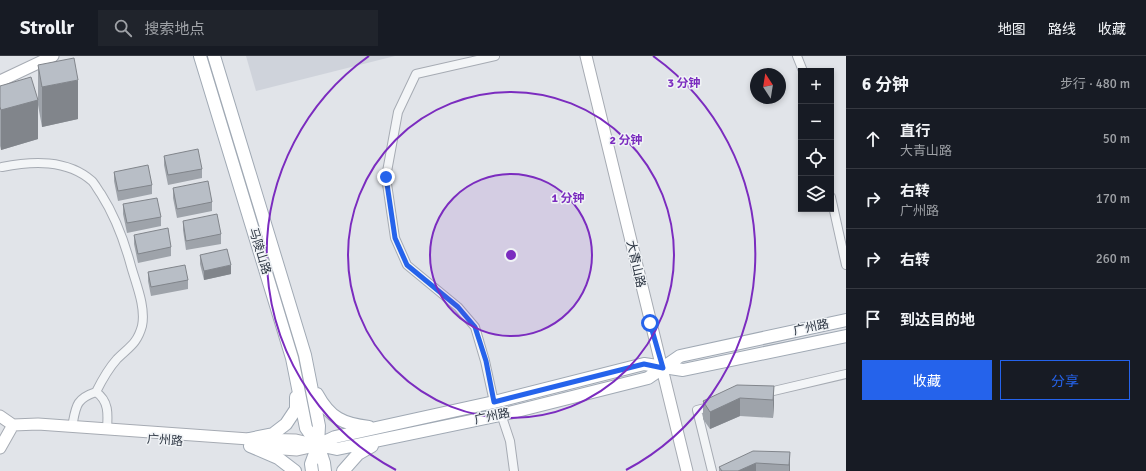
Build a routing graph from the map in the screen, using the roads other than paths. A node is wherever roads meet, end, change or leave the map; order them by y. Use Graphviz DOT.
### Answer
graph roads {
  1 [pos="53,56"];
  2 [pos="197,56"];
  3 [pos="200,56"];
  4 [pos="495,56"];
  5 [pos="586,56"];
  6 [pos="797,56"];
  7 [pos="216,58"];
  8 [pos="802,68"];
  9 [pos="204,70"];
  10 [pos="0,81"];
  11 [pos="1,166"];
  12 [pos="834,211"];
  13 [pos="846,265"];
  14 [pos="846,320"];
  15 [pos="846,336"];
  16 [pos="663,368"];
  17 [pos="846,374"];
  18 [pos="297,382"];
  19 [pos="310,383"];
  20 [pos="96,392"];
  21 [pos="757,395"];
  22 [pos="494,402"];
  23 [pos="720,404"];
  24 [pos="501,414"];
  25 [pos="0,416"];
  26 [pos="0,420"];
  27 [pos="13,425"];
  28 [pos="72,427"];
  29 [pos="380,428"];
  30 [pos="107,429"];
  31 [pos="383,440"];
  32 [pos="250,443"];
  33 [pos="318,446"];
  34 [pos="0,448"];
  35 [pos="296,471"];
  36 [pos="312,471"];
  37 [pos="325,471"];
  38 [pos="343,471"];
  39 [pos="514,471"];
  40 [pos="687,471"];
  41 [pos="712,471"];
  1 -- 10 [label="main road"];
  2 -- 9 [label="main road"];
  3 -- 9 [label="main road, 马陵山路"];
  4 -- 22 [label="street"];
  5 -- 16 [label="main road, 大青山路"];
  6 -- 8 [label="street"];
  7 -- 19 [label="main road, 马陵山路"];
  9 -- 18 [label="main road, 马陵山路"];
  11 -- 20 [label="street"];
  12 -- 13 [label="street"];
  14 -- 16 [label="main road, 广州路"];
  15 -- 16 [label="main road, 广州路"];
  16 -- 22 [label="main road, 广州路"];
  16 -- 24 [label="main road, 广州路"];
  16 -- 40 [label="main road, 大青山路"];
  17 -- 21 [label="street"];
  18 -- 32 [label="main road"];
  18 -- 33 [label="main road, 马陵山路"];
  19 -- 29 [label="main road"];
  19 -- 33 [label="main road, 马陵山路"];
  20 -- 28 [label="street"];
  20 -- 30 [label="street"];
  22 -- 29 [label="main road, 广州路"];
  23 -- 41 [label="street"];
  24 -- 31 [label="main road, 广州路"];
  24 -- 39 [label="street"];
  25 -- 27 [label="main road, 广州路"];
  26 -- 27 [label="main road, 广州路"];
  27 -- 28 [label="main road, 广州路"];
  27 -- 32 [label="main road, 广州路"];
  27 -- 34 [label="main road"];
  28 -- 30 [label="main road, 广州路"];
  29 -- 33 [label="main road, 广州路"];
  30 -- 32 [label="main road, 广州路"];
  31 -- 33 [label="main road, 广州路"];
  31 -- 38 [label="main road"];
  32 -- 33 [label="main road, 广州路"];
  32 -- 35 [label="main road"];
  33 -- 36 [label="main road, 马陵山路"];
  33 -- 37 [label="main road, 马陵山路"];
}
